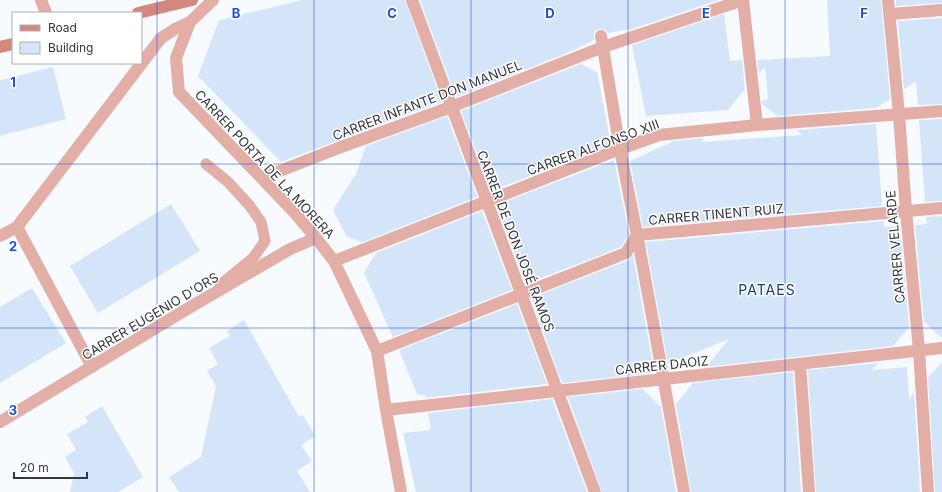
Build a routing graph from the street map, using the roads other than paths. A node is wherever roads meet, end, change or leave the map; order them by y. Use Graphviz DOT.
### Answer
graph roads {
  1 [pos="41,0"];
  2 [pos="192,0"];
  3 [pos="213,0"];
  4 [pos="412,0"];
  5 [pos="743,0"];
  6 [pos="888,0"];
  7 [pos="942,10"];
  8 [pos="46,12"];
  9 [pos="142,12"];
  10 [pos="890,14"];
  11 [pos="190,22"];
  12 [pos="602,42"];
  13 [pos="12,44"];
  14 [pos="0,47"];
  15 [pos="142,63"];
  16 [pos="141,64"];
  17 [pos="451,107"];
  18 [pos="942,111"];
  19 [pos="899,115"];
  20 [pos="757,125"];
  21 [pos="620,149"];
  22 [pos="206,164"];
  23 [pos="262,178"];
  24 [pos="486,201"];
  25 [pos="942,208"];
  26 [pos="906,211"];
  27 [pos="17,228"];
  28 [pos="637,235"];
  29 [pos="0,236"];
  30 [pos="316,238"];
  31 [pos="334,260"];
  32 [pos="522,294"];
  33 [pos="187,309"];
  34 [pos="942,348"];
  35 [pos="919,350"];
  36 [pos="376,351"];
  37 [pos="800,364"];
  38 [pos="92,367"];
  39 [pos="663,379"];
  40 [pos="557,391"];
  41 [pos="386,410"];
  42 [pos="0,422"];
  43 [pos="401,492"];
  44 [pos="596,492"];
  45 [pos="684,492"];
  46 [pos="809,492"];
  47 [pos="928,492"];
  1 -- 8 [label="street"];
  2 -- 9 [label="street"];
  3 -- 11 [label="street, CARRER PORTA DE LA MORERA"];
  4 -- 17 [label="street, CARRER DE DON JOSÉ RAMOS"];
  5 -- 12 [label="street, CARRER INFANTE DON MANUEL"];
  5 -- 20 [label="street"];
  6 -- 10 [label="street, CARRER VELARDE"];
  7 -- 10 [label="street"];
  10 -- 19 [label="street, CARRER VELARDE"];
  11 -- 15 [label="street"];
  11 -- 23 [label="street, CARRER PORTA DE LA MORERA"];
  12 -- 17 [label="street, CARRER INFANTE DON MANUEL"];
  12 -- 21 [label="street"];
  13 -- 14 [label="street"];
  16 -- 27 [label="street"];
  17 -- 23 [label="street, CARRER INFANTE DON MANUEL"];
  17 -- 24 [label="street, CARRER DE DON JOSÉ RAMOS"];
  18 -- 19 [label="street, CARRER ALFONSO XIII"];
  19 -- 20 [label="street, CARRER ALFONSO XIII"];
  19 -- 26 [label="street, CARRER VELARDE"];
  20 -- 21 [label="street, CARRER ALFONSO XIII"];
  21 -- 24 [label="street, CARRER ALFONSO XIII"];
  21 -- 28 [label="street"];
  22 -- 33 [label="lane"];
  23 -- 30 [label="street, CARRER PORTA DE LA MORERA"];
  24 -- 31 [label="street, CARRER ALFONSO XIII"];
  24 -- 32 [label="street, CARRER DE DON JOSÉ RAMOS"];
  25 -- 26 [label="street, CARRER TINENT RUIZ"];
  26 -- 28 [label="street, CARRER TINENT RUIZ"];
  26 -- 35 [label="street, CARRER VELARDE"];
  27 -- 29 [label="street"];
  27 -- 38 [label="street"];
  28 -- 32 [label="street, CARRER TINENT RUIZ"];
  28 -- 39 [label="street"];
  30 -- 31 [label="street, CARRER PORTA DE LA MORERA"];
  30 -- 33 [label="street, CARRER EUGENIO D'ORS"];
  31 -- 36 [label="street, CARRER PORTA DE LA MORERA"];
  32 -- 36 [label="street, CARRER TINENT RUIZ"];
  32 -- 40 [label="street, CARRER DE DON JOSÉ RAMOS"];
  33 -- 38 [label="street, CARRER EUGENIO D'ORS"];
  34 -- 35 [label="street, CARRER DAOIZ"];
  35 -- 37 [label="street, CARRER DAOIZ"];
  35 -- 47 [label="street, CARRER VELARDE"];
  36 -- 41 [label="street, CARRER PORTA DE LA MORERA"];
  37 -- 39 [label="street, CARRER DAOIZ"];
  37 -- 46 [label="street"];
  38 -- 42 [label="street, CARRER EUGENIO D'ORS"];
  39 -- 40 [label="street, CARRER DAOIZ"];
  39 -- 45 [label="street"];
  40 -- 41 [label="street, CARRER DAOIZ"];
  40 -- 44 [label="street, CARRER DE DON JOSÉ RAMOS"];
  41 -- 43 [label="street, CARRER PORTA DE LA MORERA"];
}
